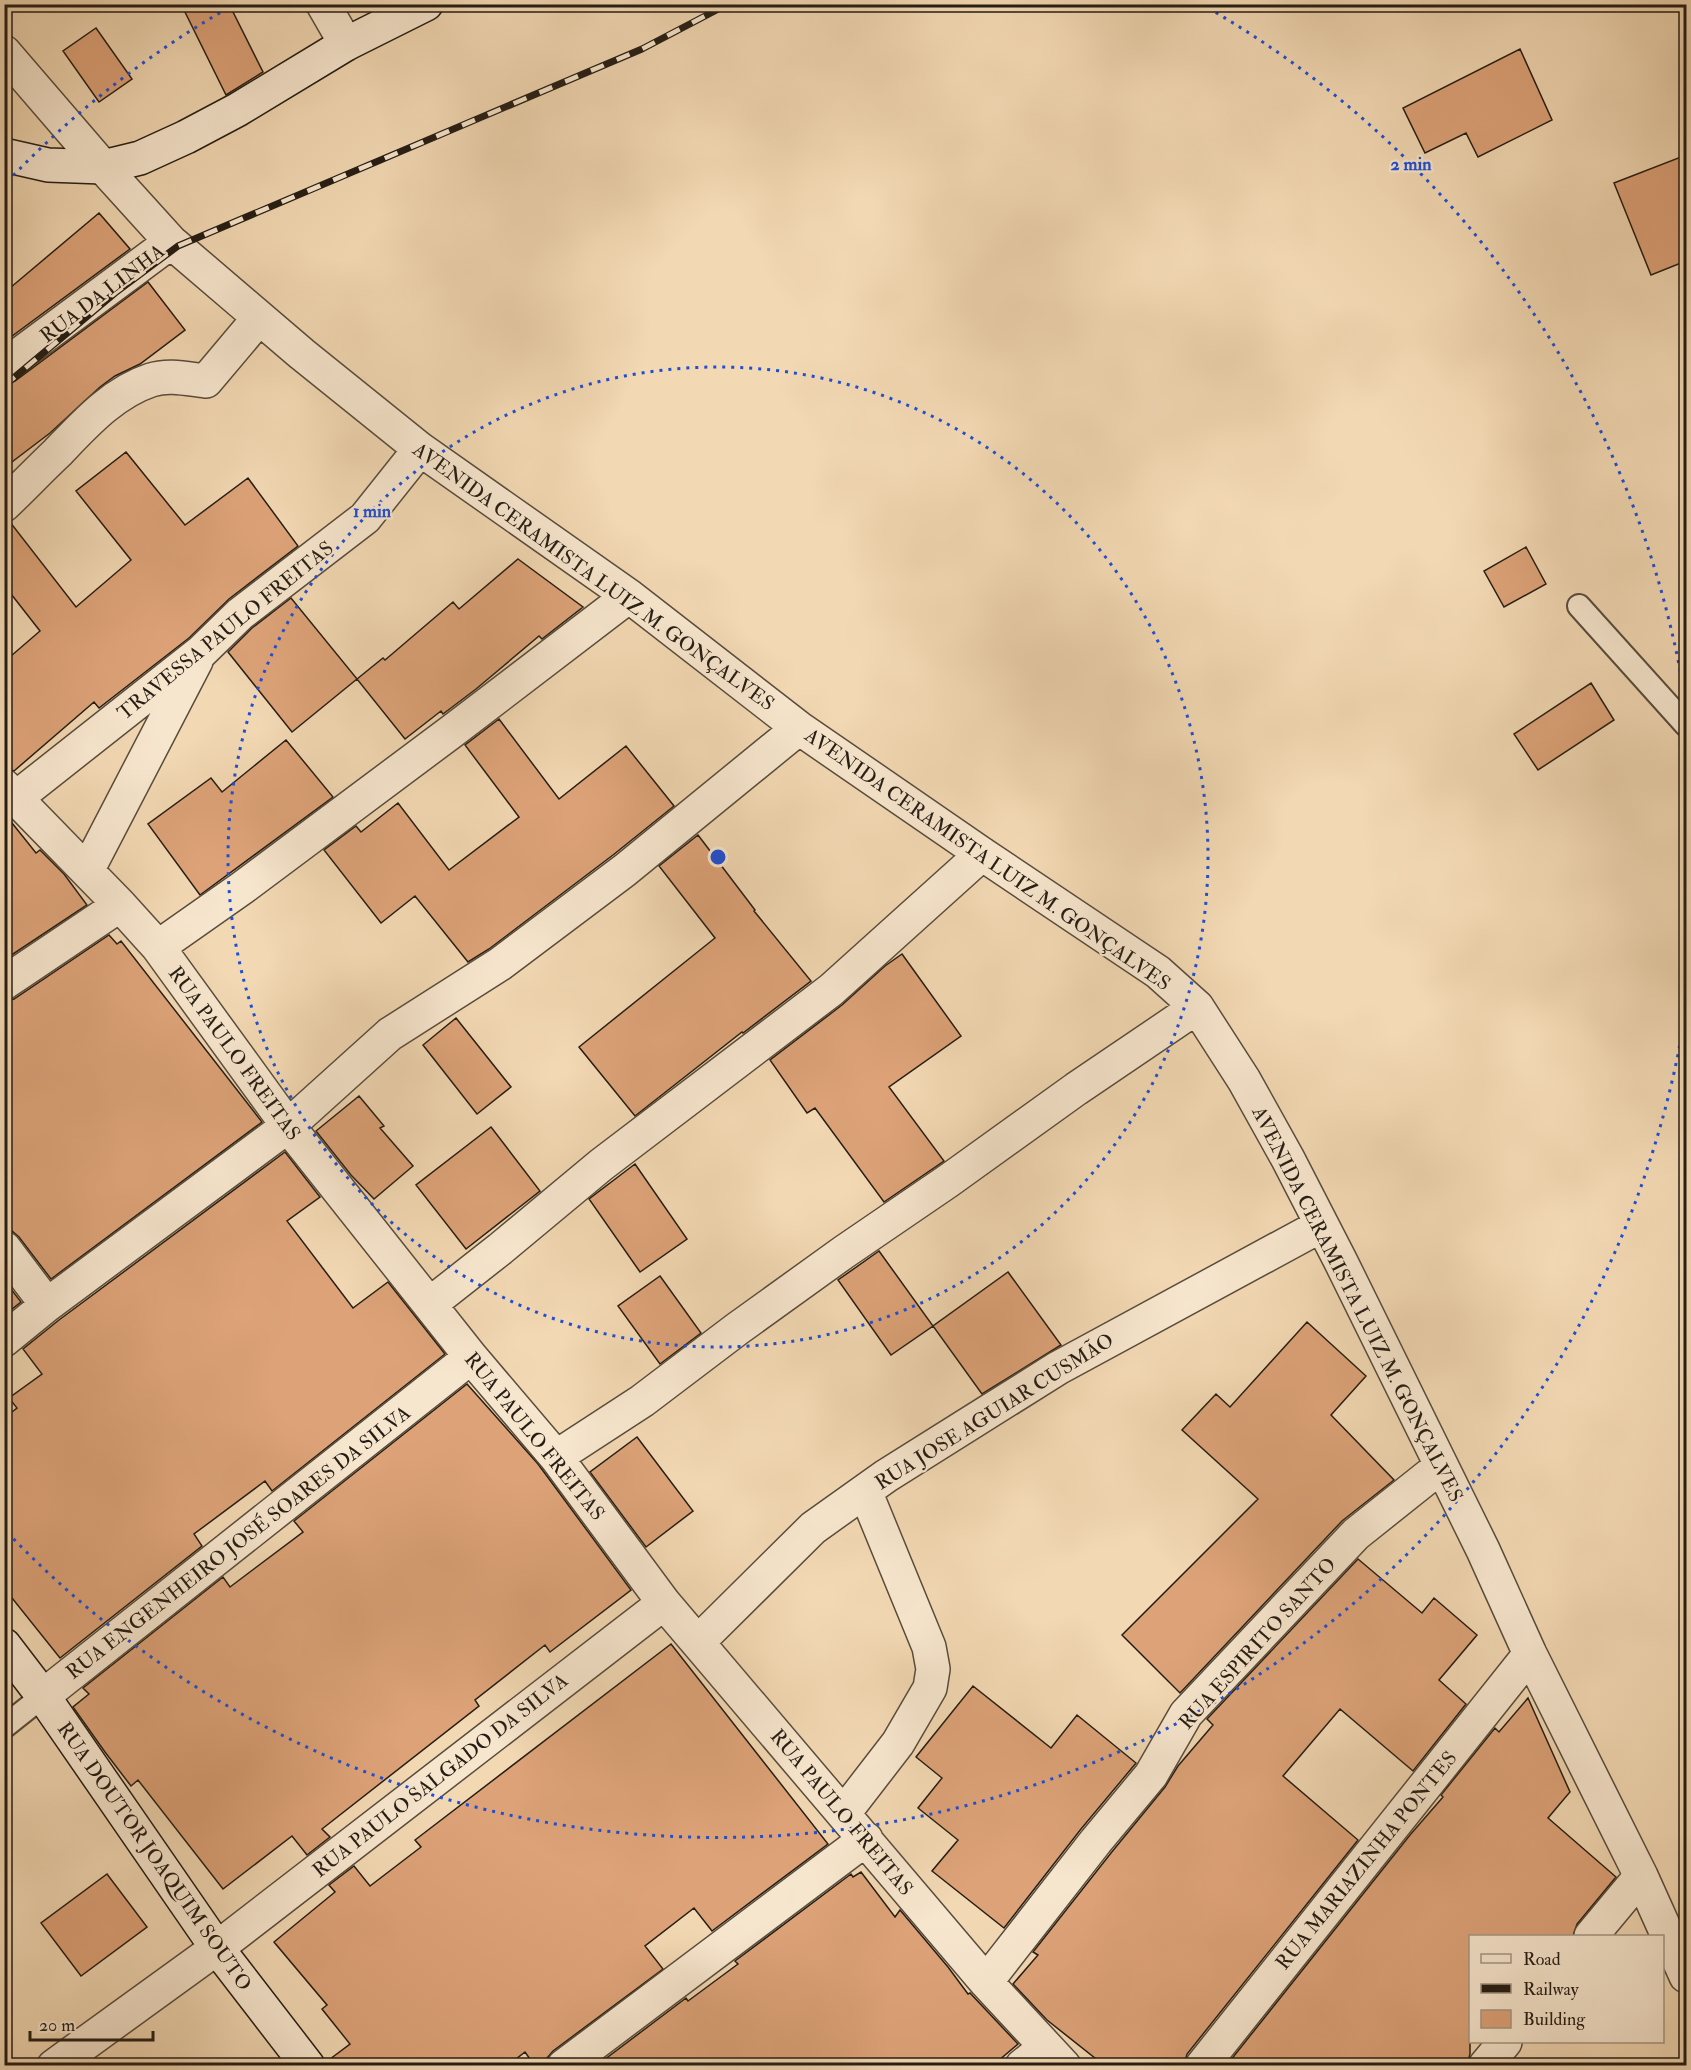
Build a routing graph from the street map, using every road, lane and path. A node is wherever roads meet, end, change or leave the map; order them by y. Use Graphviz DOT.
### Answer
graph roads {
  1 [pos="323,4"];
  2 [pos="426,4"];
  3 [pos="346,44"];
  4 [pos="4,52"];
  5 [pos="4,155"];
  6 [pos="103,167"];
  7 [pos="171,242"];
  8 [pos="259,318"];
  9 [pos="4,366"];
  10 [pos="420,448"];
  11 [pos="4,505"];
  12 [pos="628,596"];
  13 [pos="1579,606"];
  14 [pos="201,652"];
  15 [pos="1686,725"];
  16 [pos="799,728"];
  17 [pos="10,792"];
  18 [pos="982,854"];
  19 [pos="87,871"];
  20 [pos="120,905"];
  21 [pos="158,947"];
  22 [pos="4,983"];
  23 [pos="1197,1007"];
  24 [pos="288,1126"];
  25 [pos="1322,1225"];
  26 [pos="4,1248"];
  27 [pos="430,1304"];
  28 [pos="47,1305"];
  29 [pos="4,1340"];
  30 [pos="471,1357"];
  31 [pos="556,1457"];
  32 [pos="1440,1467"];
  33 [pos="865,1491"];
  34 [pos="664,1603"];
  35 [pos="698,1642"];
  36 [pos="4,1645"];
  37 [pos="1530,1654"];
  38 [pos="43,1696"];
  39 [pos="4,1727"];
  40 [pos="844,1813"];
  41 [pos="866,1839"];
  42 [pos="1641,1875"];
  43 [pos="1592,1935"];
  44 [pos="217,1948"];
  45 [pos="1686,1976"];
  46 [pos="986,1982"];
  47 [pos="1504,2043"];
  48 [pos="1044,2059"];
  49 [pos="54,2066"];
  50 [pos="308,2066"];
  51 [pos="564,2066"];
  52 [pos="1202,2066"];
  53 [pos="1485,2066"];
  1 -- 3 [label="street"];
  2 -- 3 [label="street"];
  3 -- 6 [label="street"];
  4 -- 6 [label="street, AVENIDA CERAMISTA LUIZ M. GONÇALVES"];
  5 -- 6 [label="street"];
  6 -- 7 [label="street, AVENIDA CERAMISTA LUIZ M. GONÇALVES"];
  7 -- 8 [label="street, AVENIDA CERAMISTA LUIZ M. GONÇALVES"];
  7 -- 9 [label="street, RUA DA LINHA"];
  8 -- 10 [label="street, AVENIDA CERAMISTA LUIZ M. GONÇALVES"];
  8 -- 11 [label="street"];
  10 -- 12 [label="street, AVENIDA CERAMISTA LUIZ M. GONÇALVES"];
  10 -- 14 [label="street, TRAVESSA PAULO FREITAS"];
  12 -- 16 [label="street, AVENIDA CERAMISTA LUIZ M. GONÇALVES"];
  12 -- 21 [label="street"];
  13 -- 15 [label="lane"];
  14 -- 17 [label="street, TRAVESSA PAULO FREITAS"];
  14 -- 19 [label="street"];
  16 -- 18 [label="street, AVENIDA CERAMISTA LUIZ M. GONÇALVES"];
  16 -- 24 [label="street"];
  17 -- 19 [label="street, RUA PAULO FREITAS"];
  18 -- 23 [label="street, AVENIDA CERAMISTA LUIZ M. GONÇALVES"];
  18 -- 27 [label="street"];
  19 -- 20 [label="street, RUA PAULO FREITAS"];
  20 -- 21 [label="street, RUA PAULO FREITAS"];
  20 -- 22 [label="street"];
  21 -- 24 [label="street, RUA PAULO FREITAS"];
  23 -- 25 [label="street, AVENIDA CERAMISTA LUIZ M. GONÇALVES"];
  23 -- 31 [label="street"];
  24 -- 27 [label="street, RUA PAULO FREITAS"];
  24 -- 28 [label="street"];
  25 -- 32 [label="street, AVENIDA CERAMISTA LUIZ M. GONÇALVES"];
  25 -- 33 [label="street, RUA JOSE AGUIAR CUSMÃO"];
  26 -- 28 [label="street"];
  27 -- 30 [label="street, RUA PAULO FREITAS"];
  28 -- 29 [label="street"];
  30 -- 31 [label="street, RUA PAULO FREITAS"];
  30 -- 38 [label="street, RUA ENGENHEIRO JOSÉ SOARES DA SILVA"];
  31 -- 34 [label="street, RUA PAULO FREITAS"];
  32 -- 37 [label="street, AVENIDA CERAMISTA LUIZ M. GONÇALVES"];
  32 -- 46 [label="street, RUA ESPIRITO SANTO"];
  33 -- 35 [label="street, RUA JOSE AGUIAR CUSMÃO"];
  33 -- 40 [label="street"];
  34 -- 35 [label="street, RUA PAULO FREITAS"];
  34 -- 44 [label="street, RUA PAULO SALGADO DA SILVA"];
  35 -- 40 [label="street, RUA PAULO FREITAS"];
  36 -- 38 [label="street, RUA DOUTOR JOAQUIM SOUTO"];
  37 -- 42 [label="street, AVENIDA CERAMISTA LUIZ M. GONÇALVES"];
  37 -- 52 [label="street, RUA MARIAZINHA PONTES"];
  38 -- 39 [label="lane, RUA ENGENHEIRO JOSÉ SOARES DA SILVA"];
  38 -- 44 [label="street, RUA DOUTOR JOAQUIM SOUTO"];
  40 -- 41 [label="street, RUA PAULO FREITAS"];
  41 -- 46 [label="street, RUA PAULO FREITAS"];
  41 -- 51 [label="street"];
  42 -- 43 [label="street"];
  42 -- 45 [label="street, AVENIDA CERAMISTA LUIZ M. GONÇALVES"];
  44 -- 49 [label="street, RUA PAULO SALGADO DA SILVA"];
  44 -- 50 [label="street, RUA DOUTOR JOAQUIM SOUTO"];
  46 -- 48 [label="street, RUA PAULO FREITAS"];
  47 -- 53 [label="street"];
}
